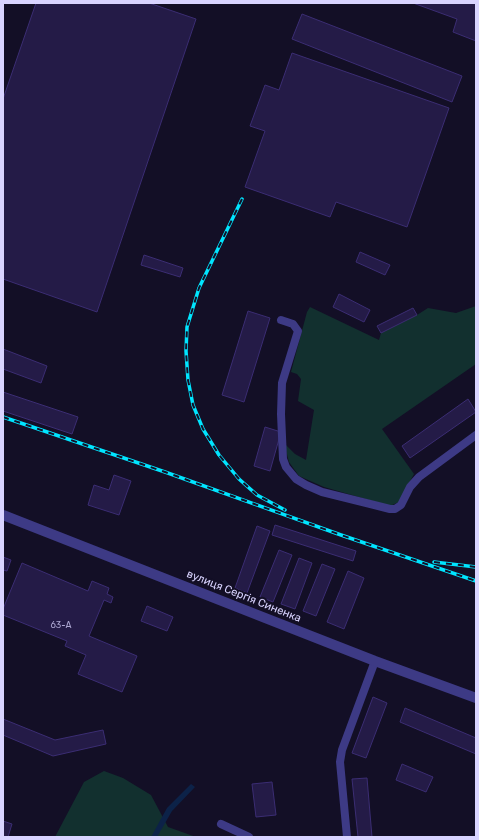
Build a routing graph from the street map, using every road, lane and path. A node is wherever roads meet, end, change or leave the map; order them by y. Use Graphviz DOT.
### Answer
graph roads {
  1 [pos="281,320"];
  2 [pos="476,435"];
  3 [pos="3,515"];
  4 [pos="375,661"];
  5 [pos="476,698"];
  6 [pos="221,824"];
  7 [pos="249,837"];
  8 [pos="347,837"];
  1 -- 2 [label="street"];
  3 -- 4 [label="street, вулиця Сергія Синенка"];
  4 -- 5 [label="street, вулиця Сергія Синенка"];
  4 -- 8 [label="street"];
  6 -- 7 [label="street"];
}
